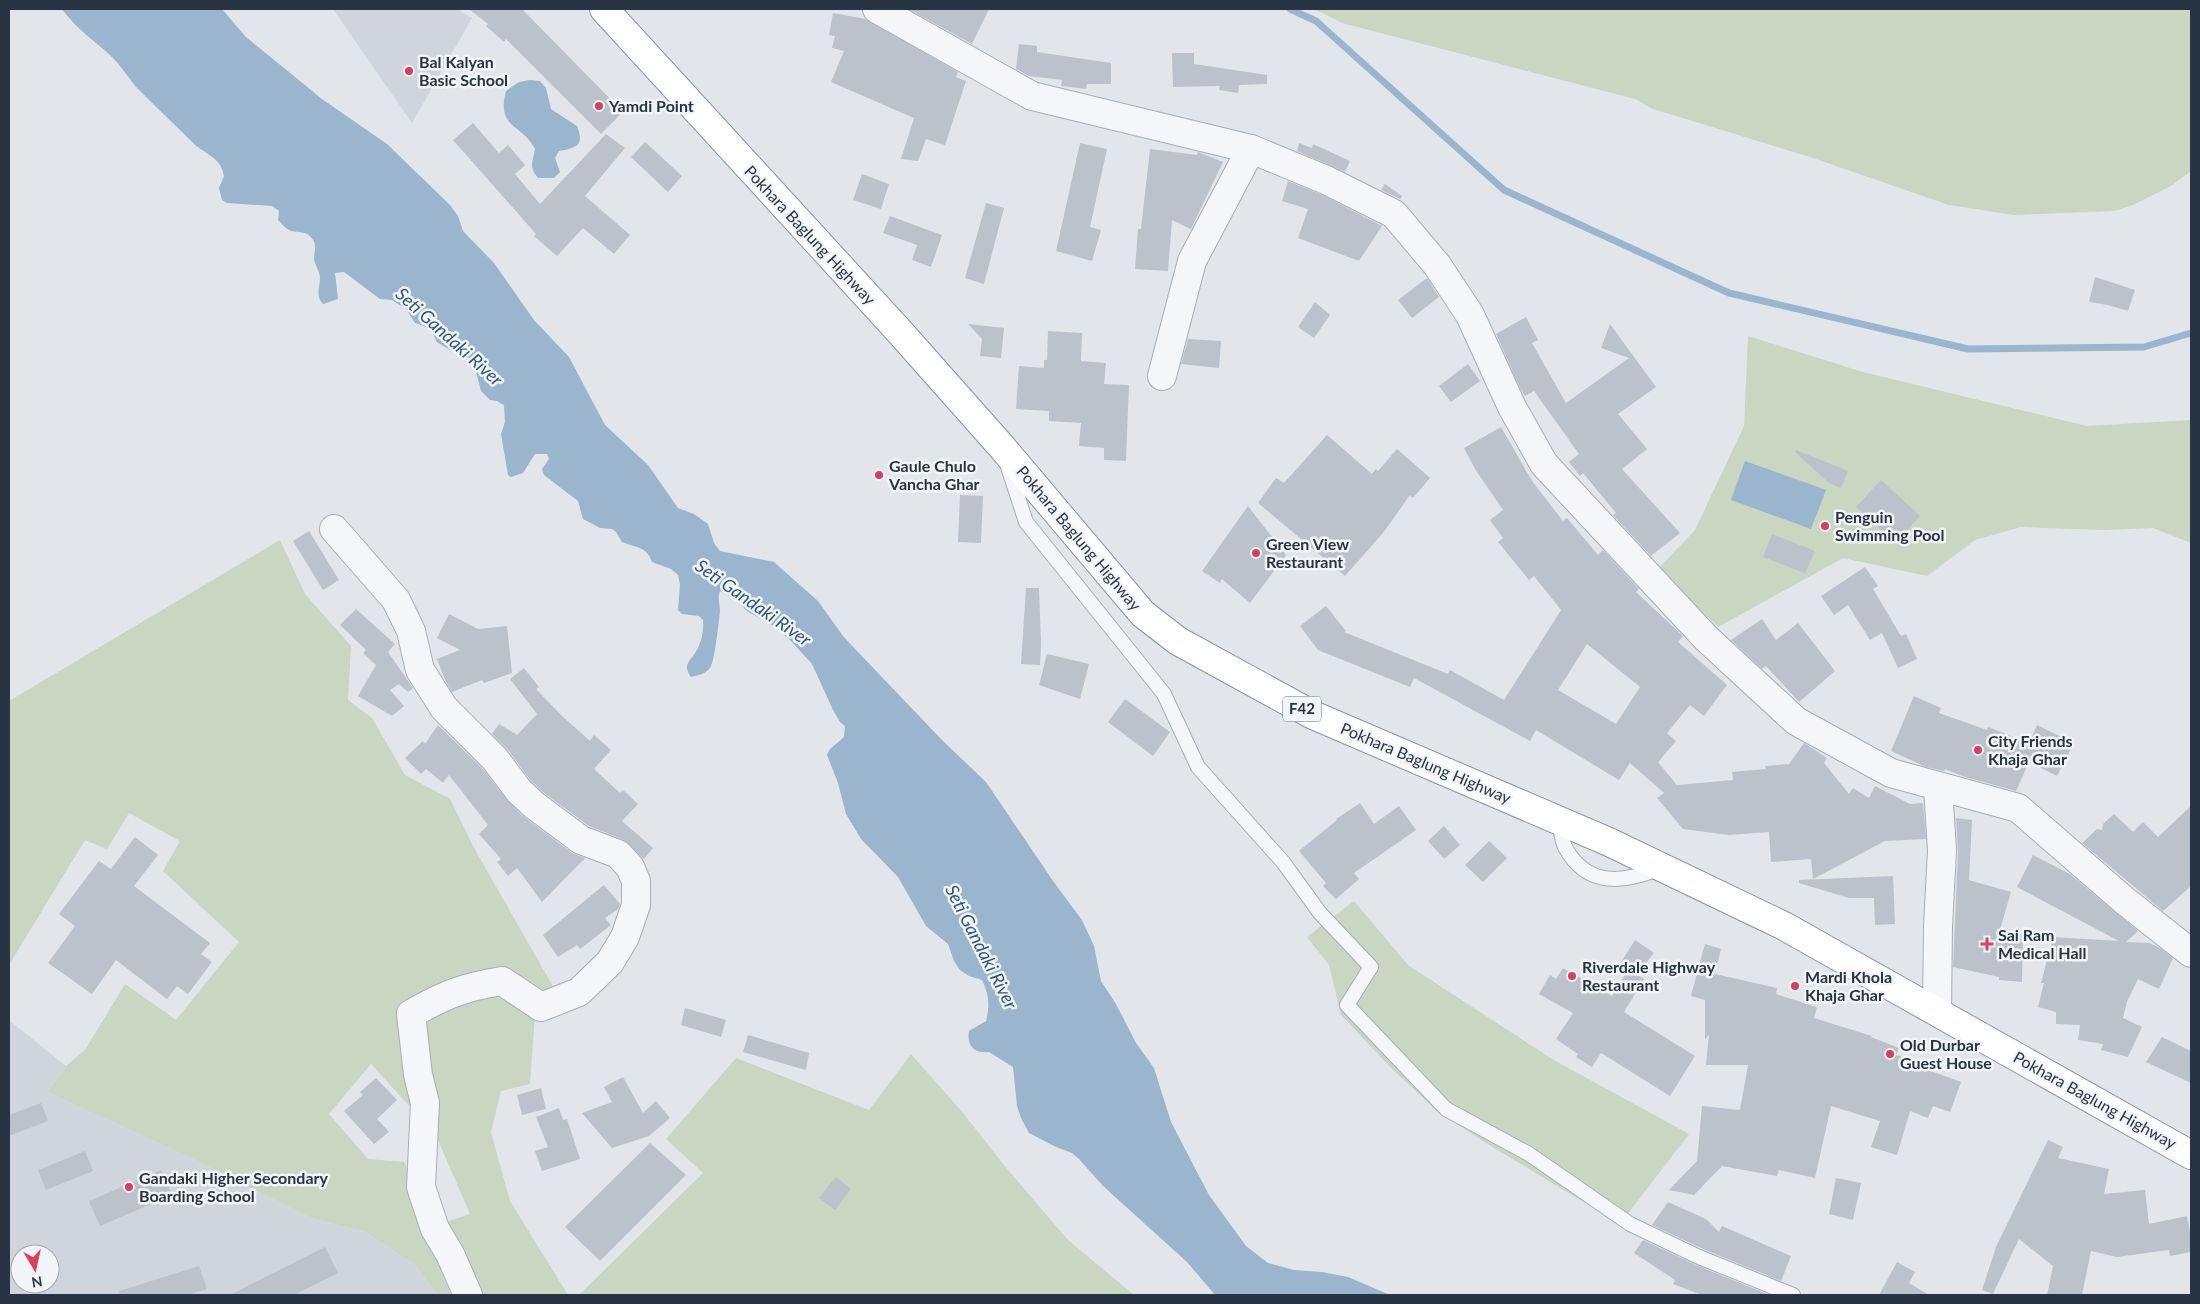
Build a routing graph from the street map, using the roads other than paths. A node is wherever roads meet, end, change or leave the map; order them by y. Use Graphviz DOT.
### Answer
graph roads {
  1 [pos="604,9"];
  2 [pos="876,9"];
  3 [pos="1251,149"];
  4 [pos="1162,376"];
  5 [pos="1001,446"];
  6 [pos="334,529"];
  7 [pos="1938,786"];
  8 [pos="2191,953"];
  9 [pos="1937,1011"];
  10 [pos="2191,1155"];
  11 [pos="468,1295"];
  12 [pos="1793,1295"];
  1 -- 5 [label="highway, Pokhara Baglung Highway / F42"];
  2 -- 3 [label="street"];
  3 -- 4 [label="street"];
  3 -- 7 [label="street"];
  5 -- 9 [label="highway, Pokhara Baglung Highway / F42"];
  5 -- 12 [label="lane"];
  6 -- 11 [label="street"];
  7 -- 8 [label="street"];
  7 -- 9 [label="street"];
  9 -- 10 [label="highway, Pokhara Baglung Highway / F42"];
}
